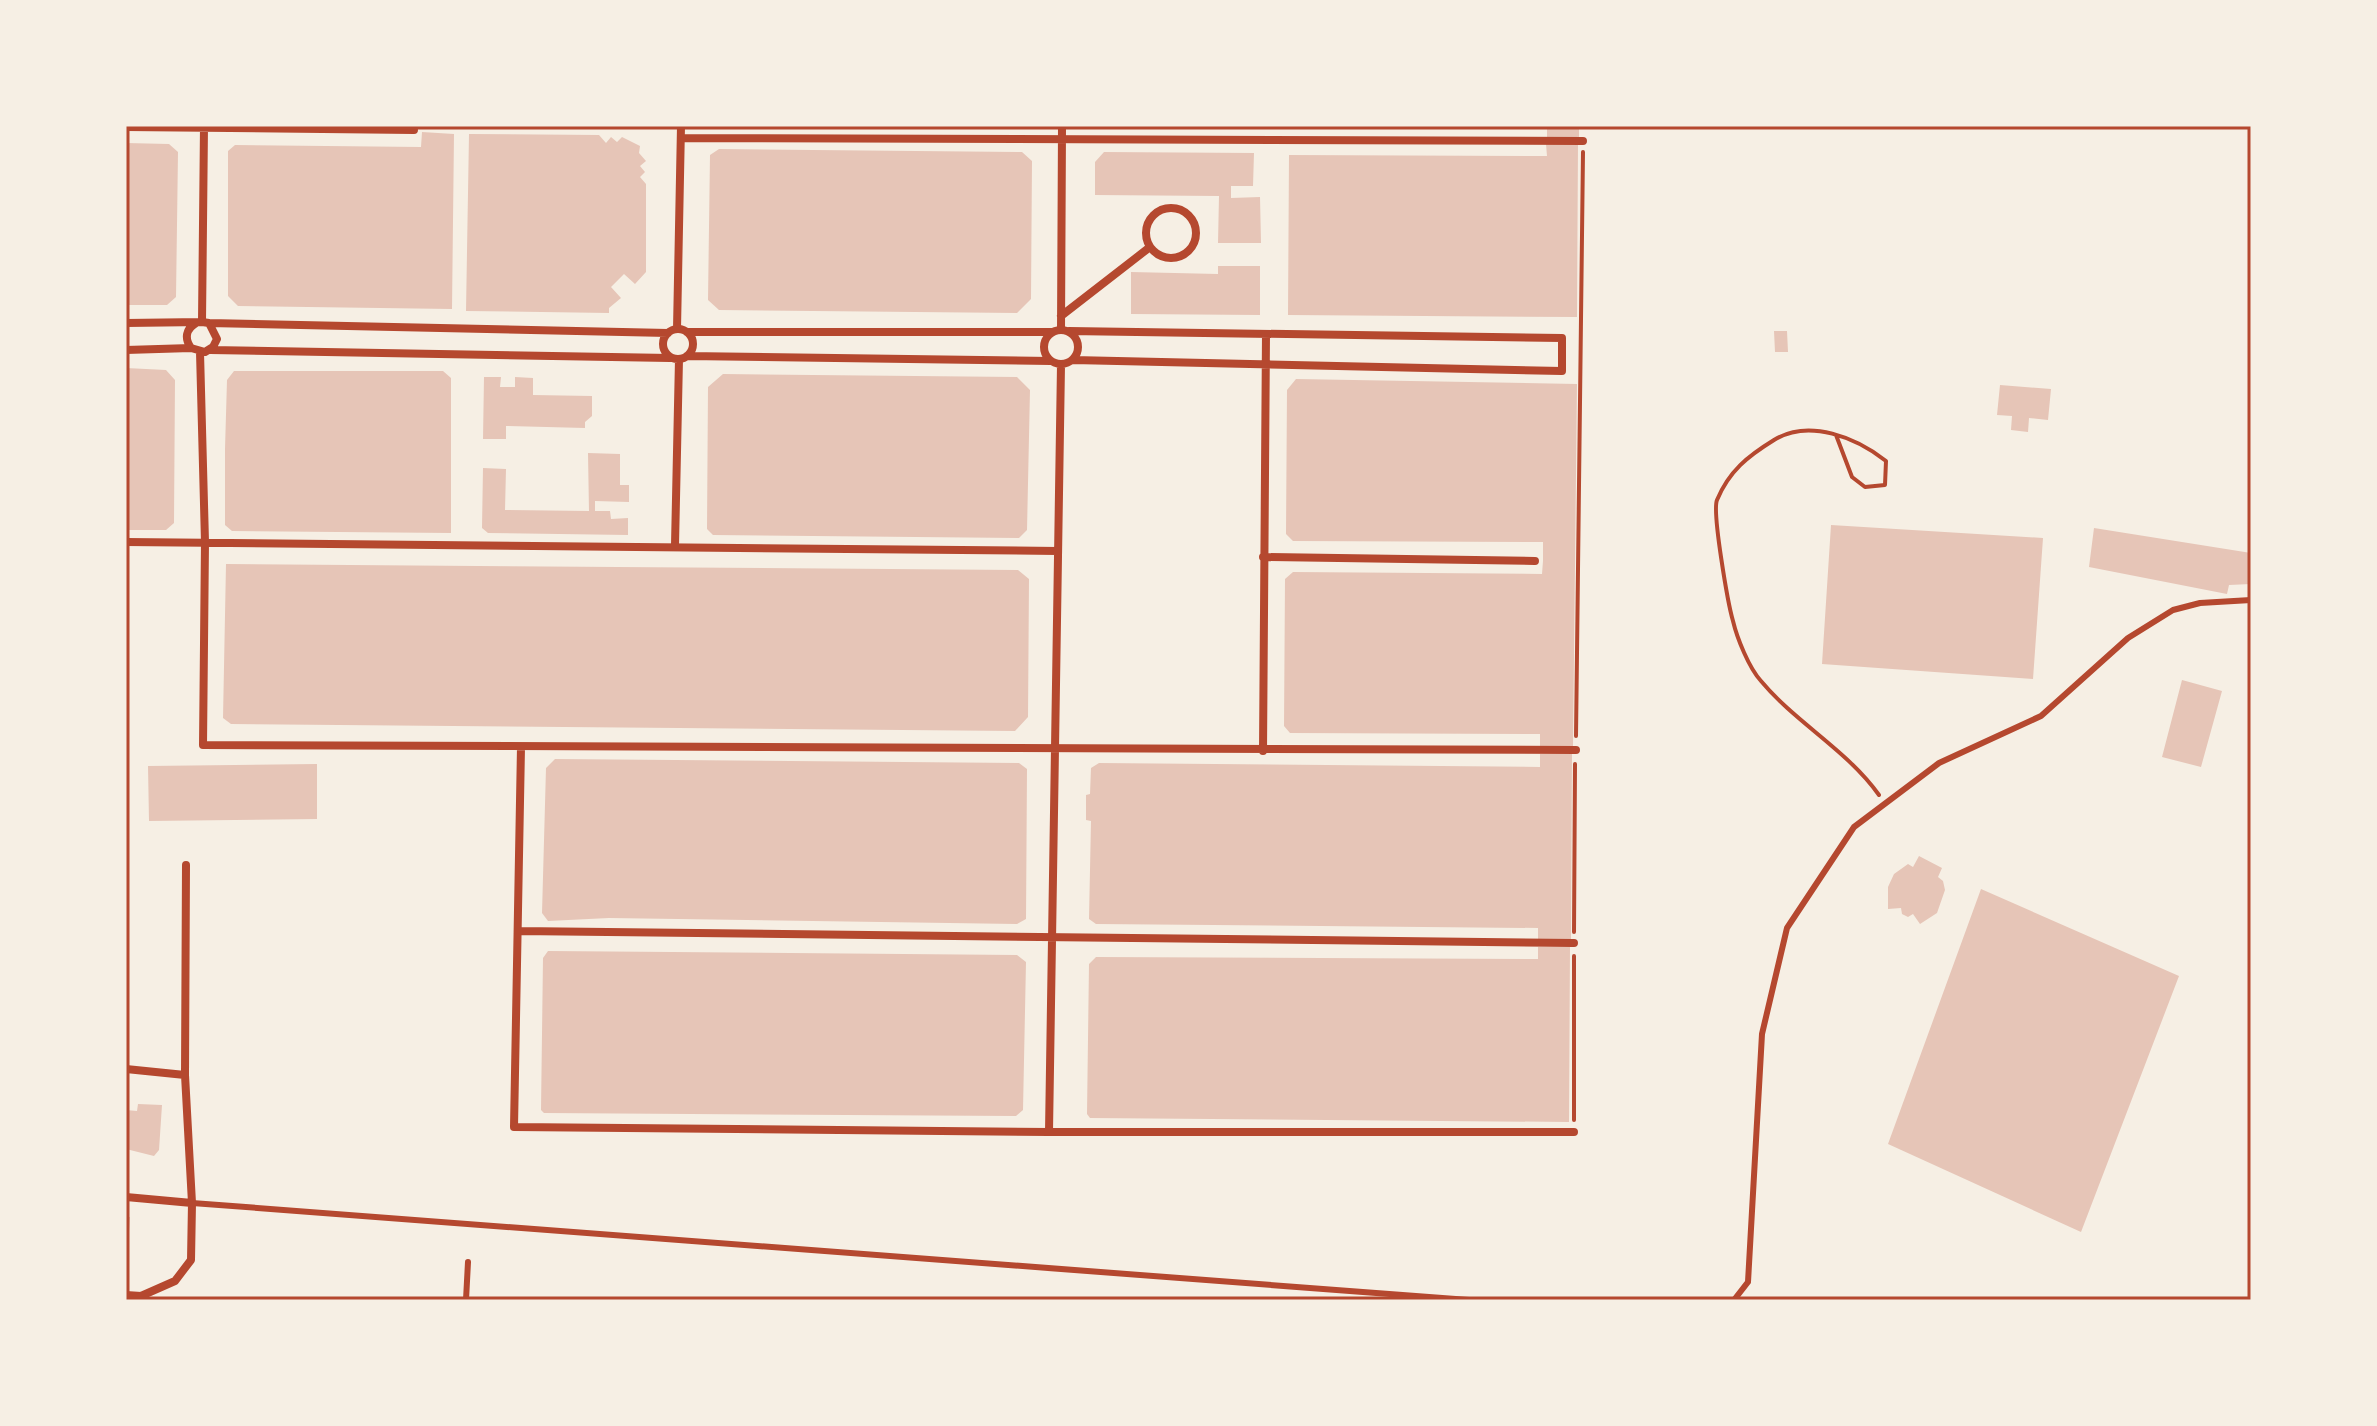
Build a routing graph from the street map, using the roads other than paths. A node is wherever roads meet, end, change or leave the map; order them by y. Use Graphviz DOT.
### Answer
graph roads {
  1 [pos="204,126"];
  2 [pos="681,126"];
  3 [pos="1062,126"];
  4 [pos="126,127"];
  5 [pos="414,130"];
  6 [pos="1062,137"];
  7 [pos="681,138"];
  8 [pos="1583,141"];
  9 [pos="1150,247"];
  10 [pos="1061,316"];
  11 [pos="126,323"];
  12 [pos="202,323"];
  13 [pos="677,331"];
  14 [pos="1061,331"];
  15 [pos="1266,334"];
  16 [pos="126,350"];
  17 [pos="200,350"];
  18 [pos="679,358"];
  19 [pos="1073,360"];
  20 [pos="1051,361"];
  21 [pos="1267,364"];
  22 [pos="1061,365"];
  23 [pos="126,542"];
  24 [pos="205,542"];
  25 [pos="675,545"];
  26 [pos="1058,551"];
  27 [pos="1263,557"];
  28 [pos="1535,561"];
  29 [pos="2251,600"];
  30 [pos="521,747"];
  31 [pos="1056,749"];
  32 [pos="1576,750"];
  33 [pos="1263,751"];
  34 [pos="186,865"];
  35 [pos="518,931"];
  36 [pos="1052,938"];
  37 [pos="1574,943"];
  38 [pos="126,1069"];
  39 [pos="185,1075"];
  40 [pos="1049,1132"];
  41 [pos="1574,1132"];
  42 [pos="126,1197"];
  43 [pos="192,1203"];
  44 [pos="468,1262"];
  45 [pos="126,1295"];
  46 [pos="466,1300"];
  47 [pos="1469,1300"];
  48 [pos="1734,1300"];
  1 -- 4 [label="street"];
  1 -- 5 [label="street"];
  1 -- 12 [label="street"];
  2 -- 7 [label="street"];
  3 -- 6 [label="street"];
  6 -- 7 [label="street"];
  6 -- 8 [label="street"];
  6 -- 10 [label="street"];
  7 -- 13 [label="street"];
  9 -- 9 [label="street"];
  9 -- 10 [label="street"];
  10 -- 14 [label="street"];
  11 -- 12 [label="street"];
  12 -- 13 [label="street"];
  12 -- 17 [label="street"];
  12 -- 17 [label="street"];
  13 -- 14 [label="street"];
  13 -- 18 [label="street"];
  13 -- 18 [label="street"];
  14 -- 15 [label="street"];
  14 -- 19 [label="street"];
  14 -- 20 [label="street"];
  15 -- 21 [label="street"];
  15 -- 21 [label="street"];
  16 -- 17 [label="street"];
  17 -- 18 [label="street"];
  17 -- 24 [label="street"];
  18 -- 20 [label="street"];
  18 -- 25 [label="street"];
  19 -- 21 [label="street"];
  19 -- 22 [label="street"];
  20 -- 22 [label="street"];
  21 -- 27 [label="street"];
  22 -- 26 [label="street"];
  23 -- 24 [label="street"];
  24 -- 25 [label="street"];
  24 -- 30 [label="street"];
  25 -- 26 [label="street"];
  26 -- 31 [label="street"];
  27 -- 28 [label="street"];
  27 -- 33 [label="street"];
  29 -- 48 [label="lane"];
  30 -- 31 [label="street"];
  30 -- 35 [label="street"];
  31 -- 33 [label="street"];
  31 -- 36 [label="street"];
  32 -- 33 [label="street"];
  34 -- 39 [label="street"];
  35 -- 36 [label="street"];
  35 -- 40 [label="street"];
  36 -- 37 [label="street"];
  36 -- 40 [label="street"];
  38 -- 39 [label="street"];
  39 -- 43 [label="street"];
  40 -- 41 [label="street"];
  42 -- 43 [label="street"];
  43 -- 45 [label="street"];
  43 -- 47 [label="lane"];
  44 -- 46 [label="lane"];
}
